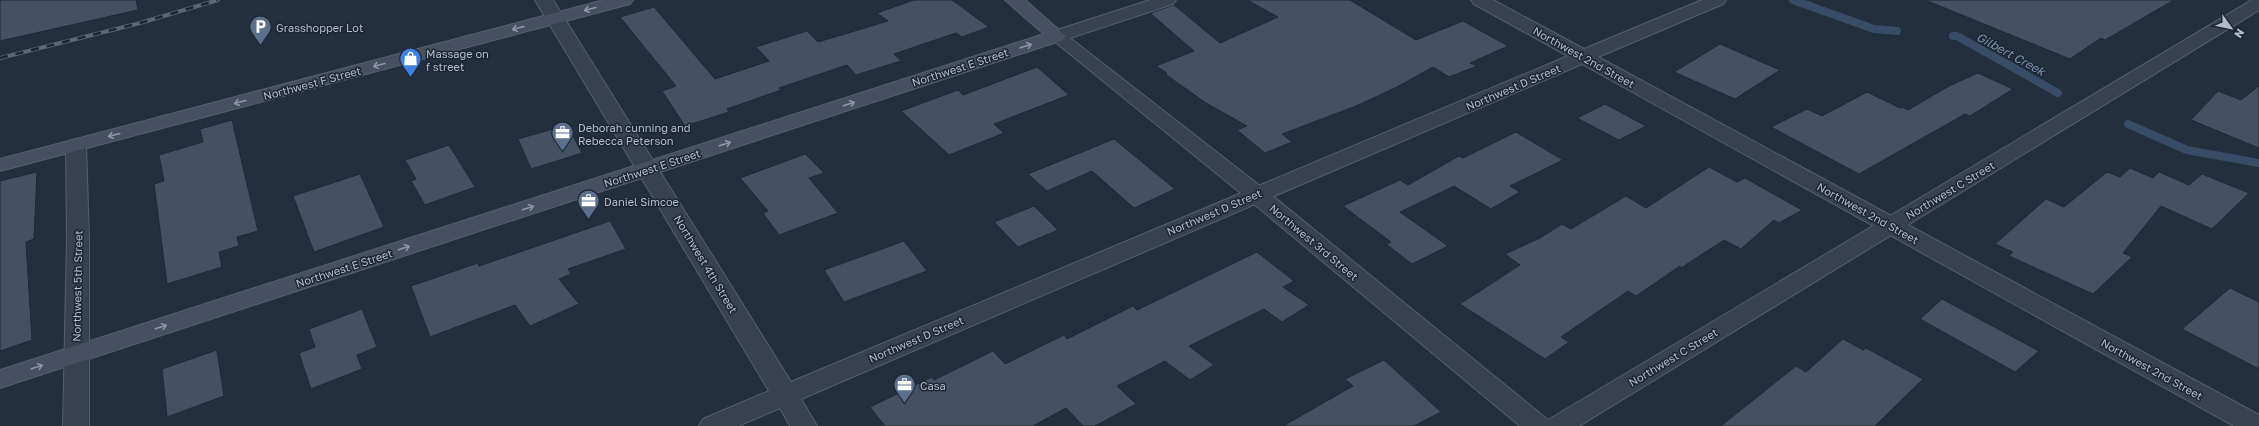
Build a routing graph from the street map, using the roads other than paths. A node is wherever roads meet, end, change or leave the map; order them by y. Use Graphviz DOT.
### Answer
graph roads {
  1 [pos="544,0"];
  2 [pos="624,0"];
  3 [pos="1014,0"];
  4 [pos="1167,0"];
  5 [pos="1480,0"];
  6 [pos="1717,0"];
  7 [pos="2259,3"];
  8 [pos="556,18"];
  9 [pos="1057,36"];
  10 [pos="1584,57"];
  11 [pos="76,145"];
  12 [pos="0,165"];
  13 [pos="648,169"];
  14 [pos="1256,194"];
  15 [pos="1891,226"];
  16 [pos="76,355"];
  17 [pos="0,379"];
  18 [pos="785,395"];
  19 [pos="76,426"];
  20 [pos="712,426"];
  21 [pos="804,426"];
  22 [pos="1538,426"];
  23 [pos="1558,426"];
  24 [pos="2256,426"];
  1 -- 8 [label="street, Northwest 4th Street"];
  2 -- 8 [label="main road, Northwest F Street, one-way"];
  3 -- 9 [label="main road, Northwest 3rd Street"];
  4 -- 9 [label="street, Northwest E Street"];
  5 -- 10 [label="street, Northwest 2nd Street"];
  6 -- 10 [label="street, Northwest D Street"];
  7 -- 15 [label="street, Northwest C Street"];
  8 -- 11 [label="main road, Northwest F Street, one-way"];
  8 -- 13 [label="street, Northwest 4th Street"];
  13 -- 9 [label="main road, Northwest E Street, one-way"];
  9 -- 14 [label="street, Northwest 3rd Street"];
  10 -- 14 [label="street, Northwest D Street"];
  10 -- 15 [label="street, Northwest 2nd Street"];
  11 -- 12 [label="main road, Northwest F Street"];
  11 -- 16 [label="street, Northwest 5th Street"];
  16 -- 13 [label="main road, Northwest E Street, one-way"];
  13 -- 18 [label="street, Northwest 4th Street"];
  14 -- 18 [label="street, Northwest D Street"];
  14 -- 22 [label="street, Northwest 3rd Street"];
  15 -- 23 [label="street, Northwest C Street"];
  15 -- 24 [label="street, Northwest 2nd Street"];
  17 -- 16 [label="main road, Northwest E Street, one-way"];
  16 -- 19 [label="street, Northwest 5th Street"];
  18 -- 20 [label="street, Northwest D Street"];
  18 -- 21 [label="street, Northwest 4th Street"];
}
